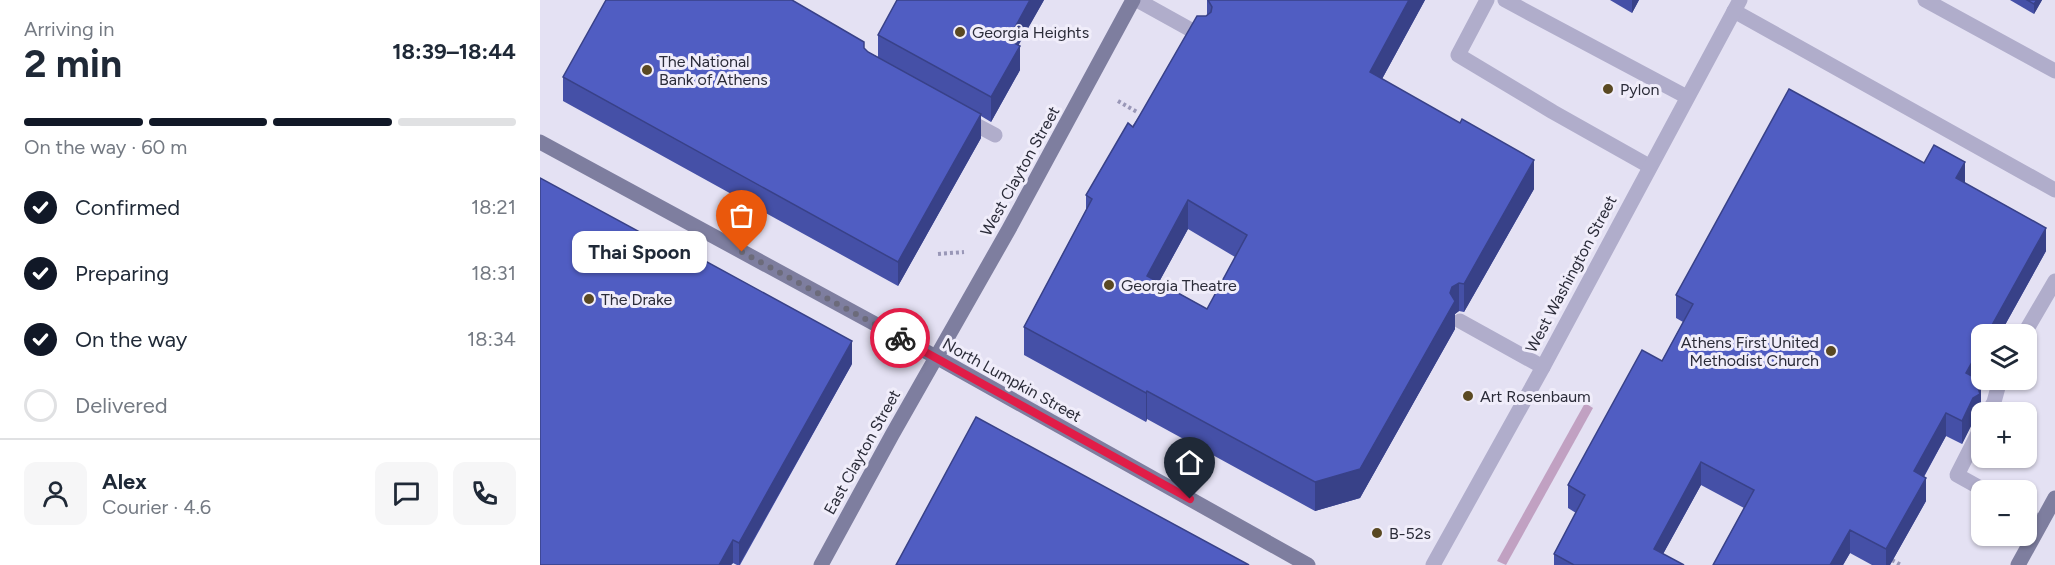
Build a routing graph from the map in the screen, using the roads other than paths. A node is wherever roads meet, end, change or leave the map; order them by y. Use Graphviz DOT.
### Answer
graph roads {
  1 [pos="1135,0"];
  2 [pos="1487,0"];
  3 [pos="1505,0"];
  4 [pos="1925,0"];
  5 [pos="1737,6"];
  6 [pos="1202,36"];
  7 [pos="2055,71"];
  8 [pos="1687,97"];
  9 [pos="954,112"];
  10 [pos="995,135"];
  11 [pos="540,142"];
  12 [pos="1649,166"];
  13 [pos="2055,190"];
  14 [pos="2055,281"];
  15 [pos="1460,321"];
  16 [pos="2030,324"];
  17 [pos="936,357"];
  18 [pos="1543,367"];
  19 [pos="1971,448"];
  20 [pos="1971,483"];
  21 [pos="2055,498"];
  22 [pos="2037,521"];
  23 [pos="2041,523"];
  24 [pos="821,565"];
  25 [pos="1308,565"];
  26 [pos="1433,565"];
  27 [pos="2018,565"];
  1 -- 6 [label="street"];
  1 -- 17 [label="main road, West Clayton Street"];
  2 -- 12 [label="street"];
  3 -- 8 [label="street"];
  4 -- 7 [label="street"];
  5 -- 8 [label="street, West Washington Street"];
  5 -- 13 [label="street"];
  8 -- 12 [label="street, West Washington Street"];
  9 -- 10 [label="street"];
  11 -- 17 [label="main road, North Lumpkin Street"];
  12 -- 18 [label="street, West Washington Street"];
  14 -- 16 [label="street"];
  15 -- 18 [label="street"];
  17 -- 24 [label="main road, East Clayton Street"];
  17 -- 25 [label="main road, North Lumpkin Street"];
  18 -- 26 [label="street, West Washington Street"];
  19 -- 20 [label="street"];
  21 -- 23 [label="main road"];
  22 -- 23 [label="street"];
  23 -- 27 [label="main road"];
}
